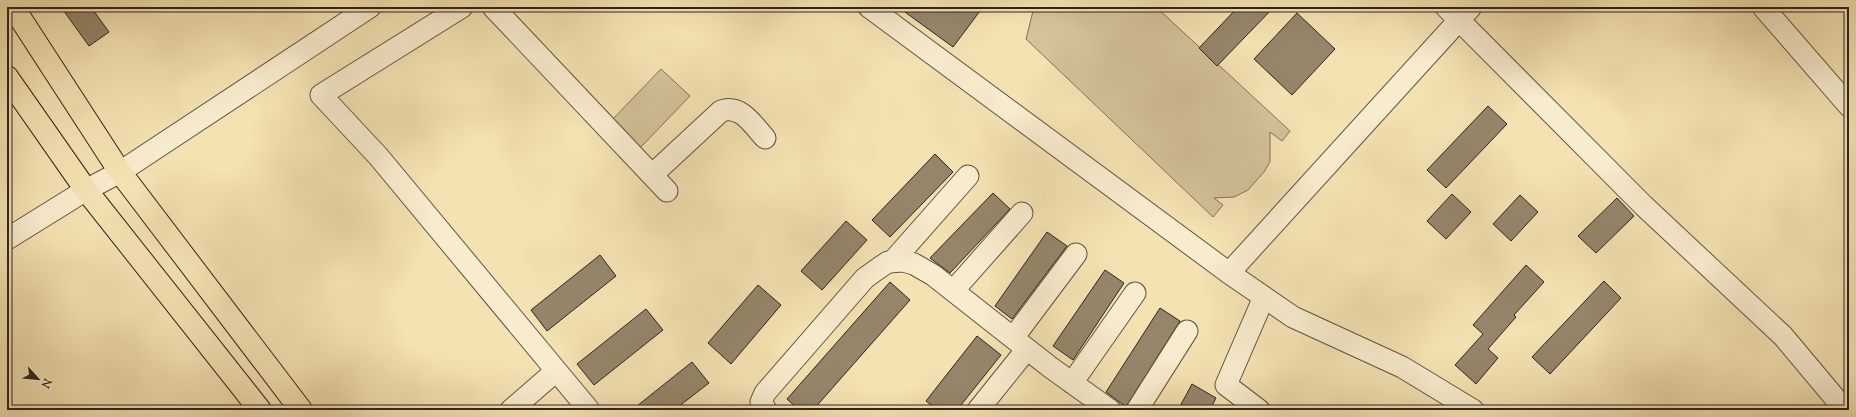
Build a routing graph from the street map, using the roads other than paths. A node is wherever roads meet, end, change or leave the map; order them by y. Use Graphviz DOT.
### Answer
graph roads {
  1 [pos="13,7"];
  2 [pos="370,7"];
  3 [pos="462,7"];
  4 [pos="493,7"];
  5 [pos="869,7"];
  6 [pos="1763,7"];
  7 [pos="1459,11"];
  8 [pos="7,77"];
  9 [pos="1845,94"];
  10 [pos="765,138"];
  11 [pos="120,172"];
  12 [pos="652,175"];
  13 [pos="968,176"];
  14 [pos="86,190"];
  15 [pos="668,191"];
  16 [pos="1022,212"];
  17 [pos="7,239"];
  18 [pos="1076,254"];
  19 [pos="892,262"];
  20 [pos="1229,273"];
  21 [pos="953,291"];
  22 [pos="1135,293"];
  23 [pos="1264,297"];
  24 [pos="1187,331"];
  25 [pos="1020,344"];
  26 [pos="556,371"];
  27 [pos="1072,383"];
  28 [pos="260,410"];
  29 [pos="301,410"];
  30 [pos="511,410"];
  31 [pos="589,410"];
  32 [pos="766,410"];
  33 [pos="978,410"];
  34 [pos="1110,410"];
  35 [pos="1137,410"];
  36 [pos="1259,410"];
  37 [pos="1473,410"];
  38 [pos="1845,410"];
  1 -- 11 [label="main road"];
  2 -- 11 [label="street"];
  3 -- 26 [label="street"];
  4 -- 12 [label="street"];
  5 -- 20 [label="street"];
  6 -- 9 [label="street"];
  7 -- 20 [label="street"];
  7 -- 38 [label="street"];
  8 -- 14 [label="main road"];
  10 -- 12 [label="street"];
  11 -- 14 [label="street"];
  11 -- 29 [label="main road"];
  12 -- 15 [label="street"];
  13 -- 19 [label="street"];
  14 -- 17 [label="street"];
  14 -- 28 [label="main road"];
  16 -- 21 [label="street"];
  18 -- 25 [label="street"];
  19 -- 21 [label="street"];
  19 -- 32 [label="street"];
  20 -- 23 [label="street"];
  21 -- 25 [label="street"];
  22 -- 27 [label="street"];
  23 -- 36 [label="street"];
  23 -- 37 [label="street"];
  24 -- 35 [label="street"];
  25 -- 27 [label="street"];
  25 -- 33 [label="street"];
  26 -- 30 [label="street"];
  26 -- 31 [label="street"];
  27 -- 34 [label="street"];
}
